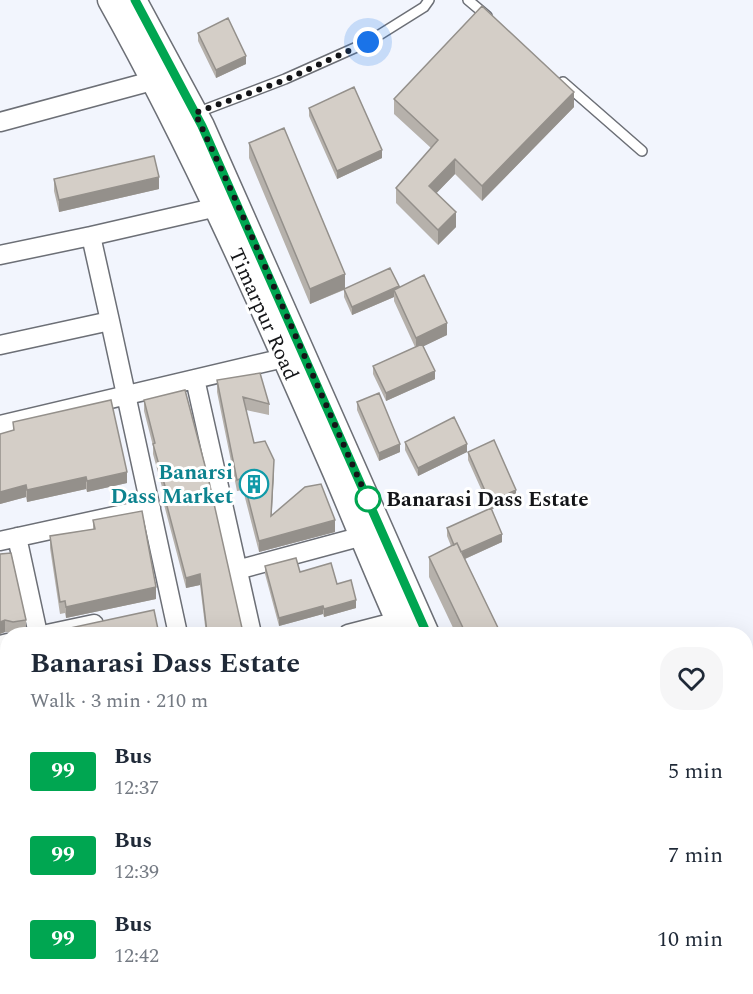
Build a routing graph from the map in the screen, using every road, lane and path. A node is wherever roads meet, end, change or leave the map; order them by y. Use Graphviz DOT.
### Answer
graph roads {
  1 [pos="110,0"];
  2 [pos="135,0"];
  3 [pos="429,0"];
  4 [pos="468,0"];
  5 [pos="494,23"];
  6 [pos="555,76"];
  7 [pos="164,78"];
  8 [pos="185,117"];
  9 [pos="0,122"];
  10 [pos="642,152"];
  11 [pos="227,205"];
  12 [pos="91,237"];
  13 [pos="0,255"];
  14 [pos="110,321"];
  15 [pos="0,345"];
  16 [pos="293,355"];
  17 [pos="195,379"];
  18 [pos="126,395"];
  19 [pos="0,425"];
  20 [pos="151,508"];
  21 [pos="372,534"];
  22 [pos="9,539"];
  23 [pos="237,570"];
  24 [pos="115,620"];
  25 [pos="412,626"];
  26 [pos="36,627"];
  27 [pos="81,627"];
  28 [pos="175,627"];
  29 [pos="250,627"];
  1 -- 7 [label="street, Timarpur Road"];
  2 -- 7 [label="street, Timarpur Road"];
  3 -- 8 [label="lane"];
  4 -- 5 [label="lane"];
  6 -- 10 [label="lane"];
  7 -- 8 [label="street, Timarpur Road"];
  7 -- 9 [label="street"];
  8 -- 11 [label="street, Timarpur Road"];
  11 -- 12 [label="street"];
  11 -- 16 [label="street, Timarpur Road"];
  12 -- 13 [label="street"];
  12 -- 14 [label="street"];
  14 -- 15 [label="street"];
  14 -- 18 [label="street"];
  16 -- 17 [label="street"];
  16 -- 21 [label="street, Timarpur Road"];
  17 -- 18 [label="street"];
  17 -- 23 [label="street"];
  18 -- 19 [label="street"];
  18 -- 20 [label="street"];
  20 -- 22 [label="street"];
  20 -- 28 [label="street"];
  21 -- 23 [label="street"];
  21 -- 25 [label="street, Timarpur Road"];
  22 -- 26 [label="street"];
  23 -- 29 [label="street"];
  24 -- 27 [label="street"];
}
